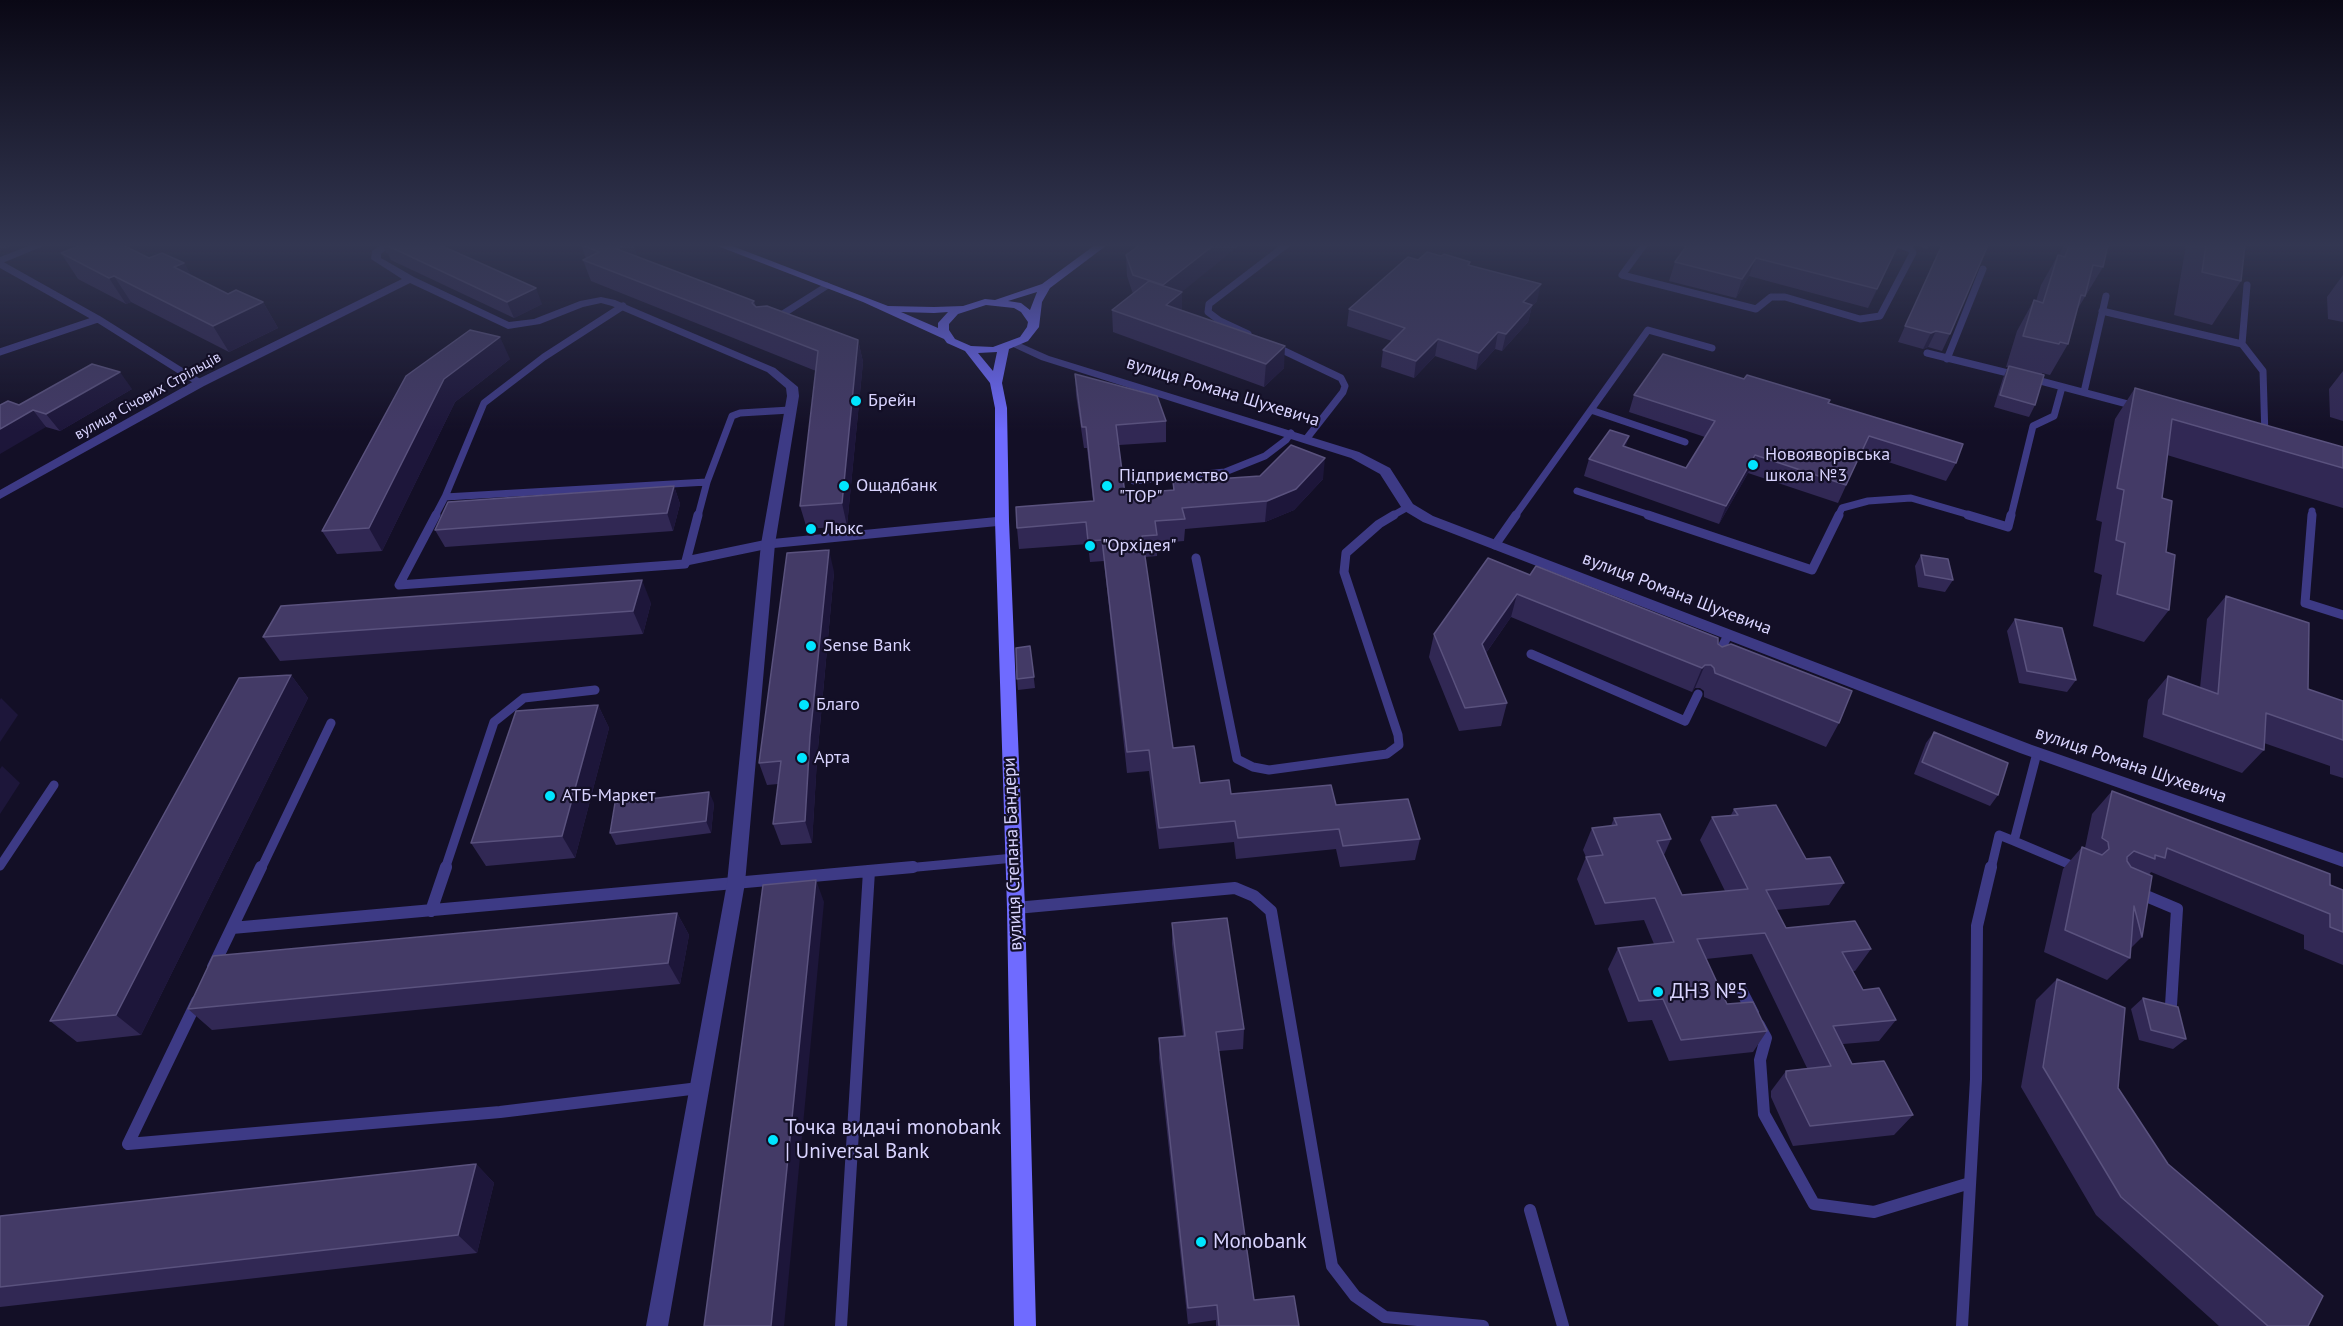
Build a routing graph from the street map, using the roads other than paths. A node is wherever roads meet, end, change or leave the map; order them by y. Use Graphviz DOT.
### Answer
graph roads {
  1 [pos="77,307"];
  2 [pos="354,307"];
  3 [pos="468,307"];
  4 [pos="573,307"];
  5 [pos="622,307"];
  6 [pos="625,307"];
  7 [pos="794,307"];
  8 [pos="882,307"];
  9 [pos="963,307"];
  10 [pos="1014,307"];
  11 [pos="1036,307"];
  12 [pos="1209,307"];
  13 [pos="1819,307"];
  14 [pos="1885,307"];
  15 [pos="1968,307"];
  16 [pos="2103,307"];
  17 [pos="2245,307"];
  18 [pos="2102,310"];
  19 [pos="98,319"];
  20 [pos="1033,321"];
  21 [pos="766,325"];
  22 [pos="945,336"];
  23 [pos="1260,340"];
  24 [pos="741,341"];
  25 [pos="2242,344"];
  26 [pos="1270,345"];
  27 [pos="1010,346"];
  28 [pos="1712,348"];
  29 [pos="969,349"];
  30 [pos="726,351"];
  31 [pos="0,352"];
  32 [pos="1927,354"];
  33 [pos="1947,358"];
  34 [pos="200,383"];
  35 [pos="996,383"];
  36 [pos="2062,387"];
  37 [pos="2084,392"];
  38 [pos="2139,407"];
  39 [pos="790,410"];
  40 [pos="1591,410"];
  41 [pos="1291,433"];
  42 [pos="1307,438"];
  43 [pos="2253,439"];
  44 [pos="1685,442"];
  45 [pos="2265,442"];
  46 [pos="2276,445"];
  47 [pos="1134,481"];
  48 [pos="707,482"];
  49 [pos="1576,491"];
  50 [pos="0,495"];
  51 [pos="445,497"];
  52 [pos="1408,507"];
  53 [pos="2312,511"];
  54 [pos="1002,521"];
  55 [pos="768,544"];
  56 [pos="1495,545"];
  57 [pos="1196,558"];
  58 [pos="686,561"];
  59 [pos="2343,615"];
  60 [pos="1728,635"];
  61 [pos="1531,654"];
  62 [pos="1713,664"];
  63 [pos="596,690"];
  64 [pos="1698,694"];
  65 [pos="331,723"];
  66 [pos="2037,753"];
  67 [pos="54,784"];
  68 [pos="2014,841"];
  69 [pos="1014,858"];
  70 [pos="2343,860"];
  71 [pos="0,866"];
  72 [pos="2081,869"];
  73 [pos="869,871"];
  74 [pos="736,883"];
  75 [pos="2125,887"];
  76 [pos="1016,908"];
  77 [pos="431,910"];
  78 [pos="232,928"];
  79 [pos="1740,988"];
  80 [pos="2171,1005"];
  81 [pos="699,1088"];
  82 [pos="1970,1184"];
  83 [pos="1530,1210"];
  84 [pos="657,1326"];
  85 [pos="841,1326"];
  86 [pos="1025,1326"];
  87 [pos="1483,1326"];
  88 [pos="1563,1326"];
  89 [pos="1962,1326"];
  1 -- 19 [label="lane"];
  2 -- 34 [label="street, вулиця Січових Стрільців"];
  3 -- 4 [label="street"];
  5 -- 51 [label="lane"];
  6 -- 30 [label="street"];
  7 -- 21 [label="street"];
  8 -- 9 [label="street"];
  8 -- 22 [label="street"];
  9 -- 22 [label="street"];
  10 -- 20 [label="street"];
  11 -- 20 [label="street"];
  12 -- 23 [label="lane"];
  13 -- 14 [label="lane"];
  15 -- 33 [label="lane"];
  16 -- 18 [label="lane"];
  17 -- 25 [label="lane"];
  18 -- 25 [label="lane"];
  18 -- 37 [label="lane"];
  19 -- 31 [label="lane"];
  19 -- 34 [label="lane"];
  20 -- 27 [label="street"];
  22 -- 29 [label="street"];
  24 -- 30 [label="street"];
  25 -- 45 [label="lane"];
  26 -- 42 [label="lane"];
  27 -- 29 [label="street"];
  27 -- 35 [label="street, вулиця Степана Бандери"];
  27 -- 41 [label="street, вулиця Романа Шухевича"];
  28 -- 40 [label="lane"];
  29 -- 35 [label="street, вулиця Степана Бандери"];
  30 -- 39 [label="street"];
  32 -- 33 [label="lane"];
  33 -- 36 [label="lane"];
  34 -- 50 [label="street, вулиця Січових Стрільців"];
  35 -- 54 [label="street, вулиця Степана Бандери"];
  36 -- 37 [label="lane"];
  36 -- 49 [label="lane"];
  37 -- 38 [label="lane"];
  39 -- 48 [label="lane"];
  39 -- 55 [label="street"];
  40 -- 44 [label="lane"];
  40 -- 56 [label="lane"];
  41 -- 42 [label="street, вулиця Романа Шухевича"];
  41 -- 47 [label="lane"];
  42 -- 52 [label="street, вулиця Романа Шухевича"];
  43 -- 45 [label="lane"];
  45 -- 46 [label="lane"];
  48 -- 51 [label="lane"];
  48 -- 58 [label="lane"];
  51 -- 58 [label="lane"];
  52 -- 56 [label="street, вулиця Романа Шухевича"];
  52 -- 57 [label="lane"];
  53 -- 59 [label="lane"];
  54 -- 55 [label="lane"];
  54 -- 69 [label="street, вулиця Степана Бандери"];
  55 -- 58 [label="lane"];
  55 -- 74 [label="street"];
  56 -- 60 [label="street, вулиця Романа Шухевича"];
  60 -- 62 [label="lane"];
  60 -- 66 [label="street, вулиця Романа Шухевича"];
  61 -- 64 [label="lane"];
  63 -- 77 [label="lane"];
  65 -- 78 [label="lane"];
  66 -- 68 [label="lane"];
  66 -- 70 [label="street, вулиця Романа Шухевича"];
  67 -- 71 [label="lane"];
  68 -- 72 [label="lane"];
  68 -- 82 [label="lane"];
  69 -- 73 [label="lane"];
  69 -- 76 [label="street, вулиця Степана Бандери"];
  73 -- 74 [label="lane"];
  73 -- 85 [label="lane"];
  74 -- 77 [label="lane"];
  74 -- 81 [label="street"];
  75 -- 80 [label="lane"];
  76 -- 86 [label="street, вулиця Степана Бандери"];
  76 -- 87 [label="lane"];
  77 -- 78 [label="lane"];
  78 -- 81 [label="lane"];
  79 -- 82 [label="lane"];
  81 -- 84 [label="street"];
  82 -- 89 [label="lane"];
  83 -- 88 [label="lane"];
}
